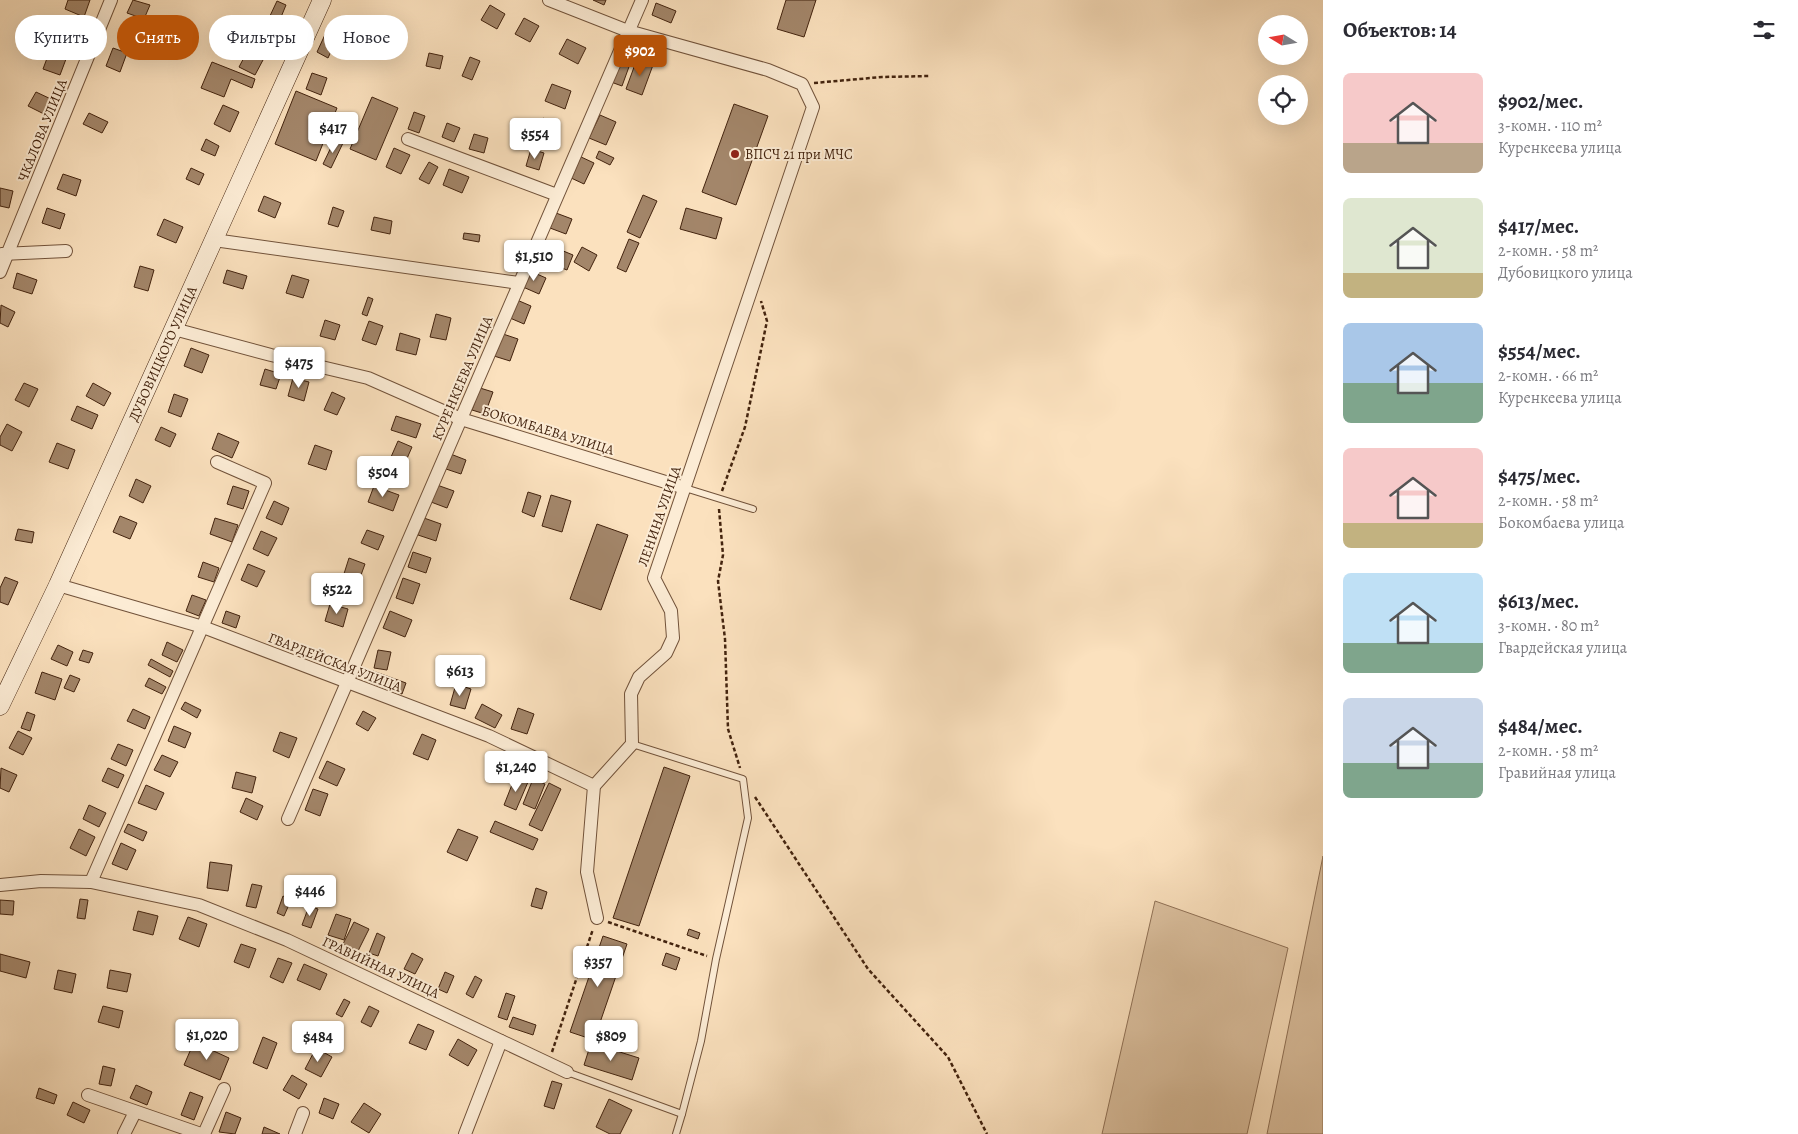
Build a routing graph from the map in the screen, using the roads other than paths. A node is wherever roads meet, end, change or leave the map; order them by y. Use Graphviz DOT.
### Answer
graph roads {
  1 [pos="111,0"];
  2 [pos="322,0"];
  3 [pos="549,0"];
  4 [pos="642,0"];
  5 [pos="628,31"];
  6 [pos="408,139"];
  7 [pos="557,196"];
  8 [pos="214,240"];
  9 [pos="66,251"];
  10 [pos="4,254"];
  11 [pos="0,272"];
  12 [pos="519,283"];
  13 [pos="174,329"];
  14 [pos="461,419"];
  15 [pos="217,462"];
  16 [pos="685,488"];
  17 [pos="753,509"];
  18 [pos="58,585"];
  19 [pos="202,627"];
  20 [pos="347,683"];
  21 [pos="0,706"];
  22 [pos="632,744"];
  23 [pos="594,786"];
  24 [pos="288,819"];
  25 [pos="91,882"];
  26 [pos="0,885"];
  27 [pos="597,918"];
  28 [pos="501,1041"];
  29 [pos="567,1072"];
  30 [pos="224,1089"];
  31 [pos="88,1095"];
  32 [pos="135,1112"];
  33 [pos="303,1113"];
  34 [pos="682,1114"];
  35 [pos="124,1134"];
  36 [pos="203,1134"];
  37 [pos="295,1134"];
  38 [pos="465,1134"];
  39 [pos="676,1134"];
  1 -- 10 [label="street, ЧКАЛОВА УЛИЦА"];
  2 -- 8 [label="street, ДУБОВИЦКОГО УЛИЦА"];
  3 -- 5 [label="street"];
  4 -- 5 [label="street, КУРЕНКЕЕВА УЛИЦА"];
  5 -- 7 [label="street, КУРЕНКЕЕВА УЛИЦА"];
  5 -- 16 [label="street, ЛЕНИНА УЛИЦА"];
  6 -- 7 [label="street"];
  7 -- 12 [label="street, КУРЕНКЕЕВА УЛИЦА"];
  8 -- 12 [label="street"];
  8 -- 13 [label="street, ДУБОВИЦКОГО УЛИЦА"];
  9 -- 10 [label="street"];
  10 -- 11 [label="street, ЧКАЛОВА УЛИЦА"];
  12 -- 14 [label="street, КУРЕНКЕЕВА УЛИЦА"];
  13 -- 14 [label="street, БОКОМБАЕВА УЛИЦА"];
  13 -- 18 [label="street, ДУБОВИЦКОГО УЛИЦА"];
  14 -- 16 [label="street, БОКОМБАЕВА УЛИЦА"];
  14 -- 20 [label="street, КУРЕНКЕЕВА УЛИЦА"];
  15 -- 19 [label="street"];
  16 -- 17 [label="lane"];
  16 -- 22 [label="street, ЛЕНИНА УЛИЦА"];
  18 -- 19 [label="street, ГВАРДЕЙСКАЯ УЛИЦА"];
  18 -- 21 [label="street, ДУБОВИЦКОГО УЛИЦА"];
  19 -- 20 [label="street, ГВАРДЕЙСКАЯ УЛИЦА"];
  19 -- 25 [label="street"];
  20 -- 23 [label="street, ГВАРДЕЙСКАЯ УЛИЦА"];
  20 -- 24 [label="street, КУРЕНКЕЕВА УЛИЦА"];
  22 -- 23 [label="street"];
  22 -- 34 [label="lane"];
  23 -- 27 [label="street"];
  25 -- 26 [label="street, ГРАВИЙНАЯ УЛИЦА"];
  25 -- 28 [label="street, ГРАВИЙНАЯ УЛИЦА"];
  28 -- 29 [label="street, ГРАВИЙНАЯ УЛИЦА"];
  28 -- 38 [label="street"];
  29 -- 34 [label="lane"];
  30 -- 36 [label="street"];
  31 -- 32 [label="street"];
  32 -- 35 [label="street"];
  32 -- 36 [label="street"];
  33 -- 37 [label="street"];
  34 -- 39 [label="lane"];
}
